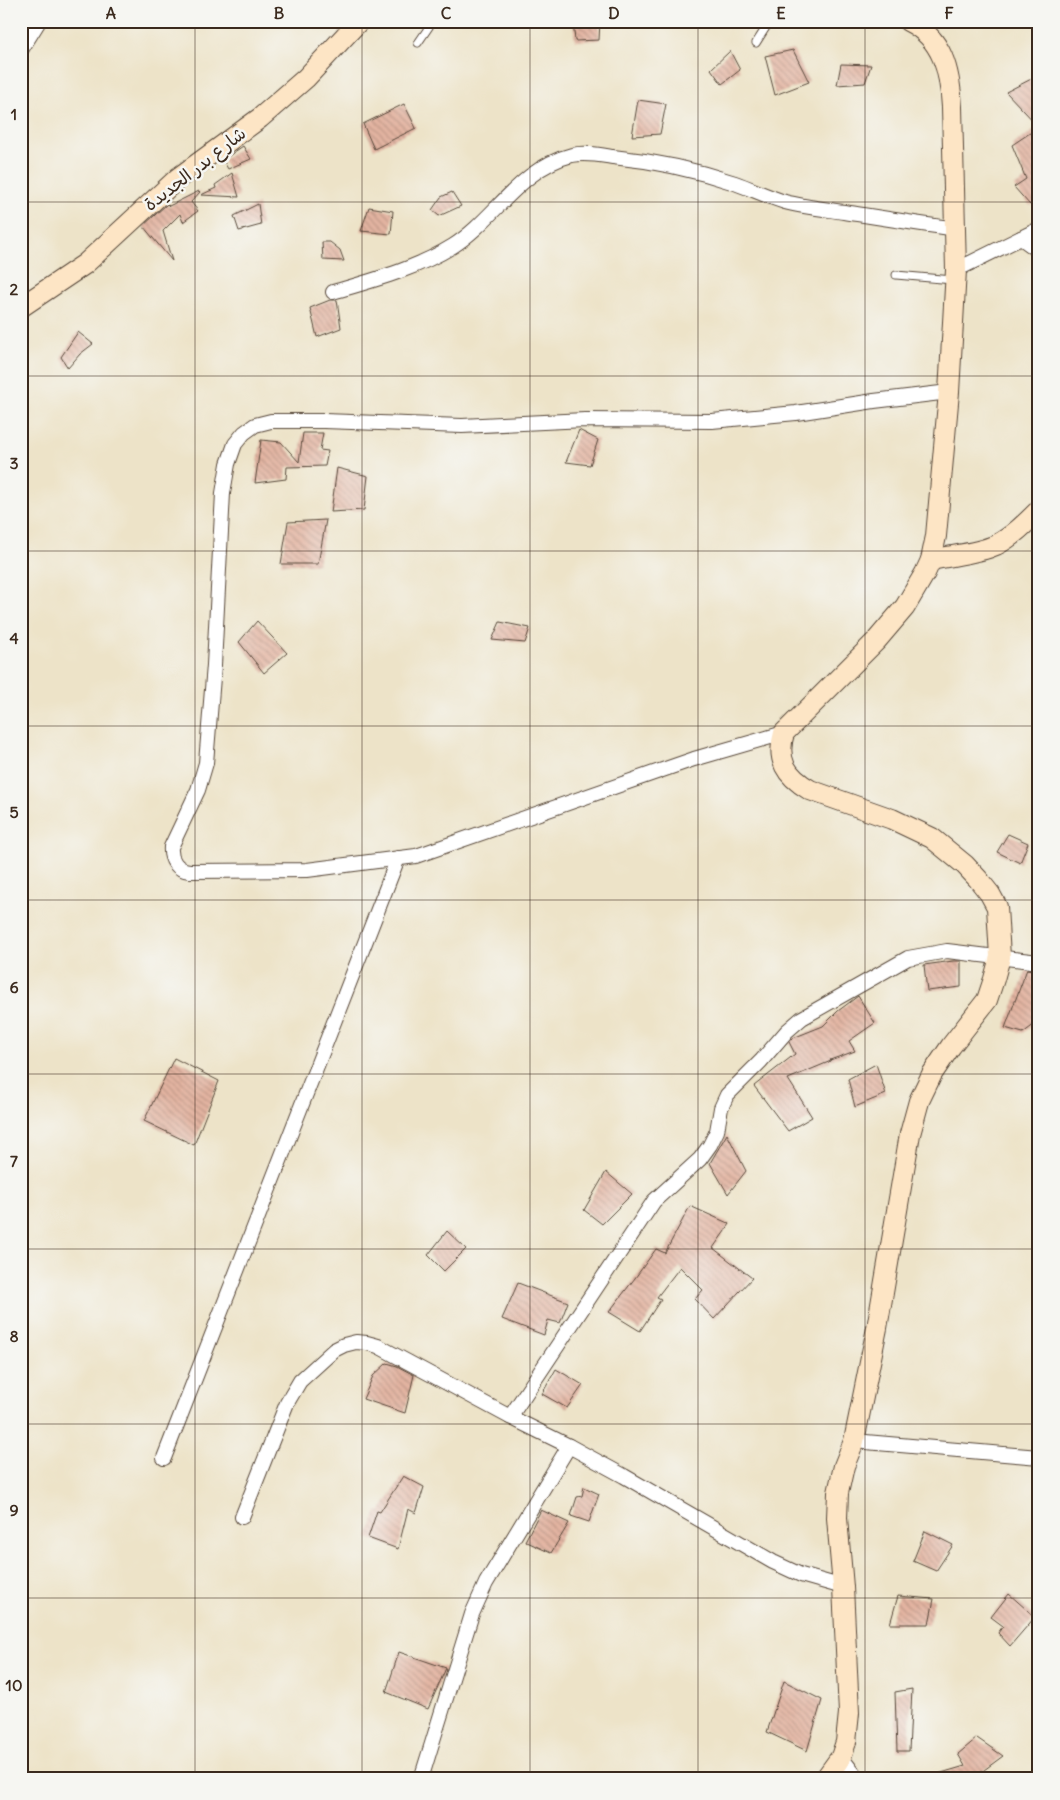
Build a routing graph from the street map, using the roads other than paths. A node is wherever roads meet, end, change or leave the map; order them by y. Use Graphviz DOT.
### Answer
graph roads {
  1 [pos="39,21"];
  2 [pos="432,21"];
  3 [pos="770,21"];
  4 [pos="908,21"];
  5 [pos="353,23"];
  6 [pos="418,43"];
  7 [pos="756,43"];
  8 [pos="21,50"];
  9 [pos="1039,229"];
  10 [pos="956,230"];
  11 [pos="1021,238"];
  12 [pos="1039,251"];
  13 [pos="896,275"];
  14 [pos="956,275"];
  15 [pos="21,291"];
  16 [pos="333,292"];
  17 [pos="21,306"];
  18 [pos="949,392"];
  19 [pos="1039,510"];
  20 [pos="930,560"];
  21 [pos="784,733"];
  22 [pos="398,858"];
  23 [pos="1000,957"];
  24 [pos="1039,962"];
  25 [pos="510,1417"];
  26 [pos="854,1441"];
  27 [pos="569,1446"];
  28 [pos="1039,1457"];
  29 [pos="164,1458"];
  30 [pos="242,1518"];
  31 [pos="843,1587"];
  32 [pos="841,1757"];
  33 [pos="420,1779"];
  34 [pos="825,1779"];
  35 [pos="858,1779"];
  1 -- 8 [label="street"];
  2 -- 6 [label="lane"];
  3 -- 7 [label="lane"];
  4 -- 10 [label="street"];
  5 -- 15 [label="street, شارع بدر الجديدة"];
  5 -- 17 [label="street, شارع بدر الجديدة"];
  9 -- 11 [label="street"];
  10 -- 14 [label="street"];
  10 -- 16 [label="street"];
  11 -- 12 [label="street"];
  11 -- 14 [label="street"];
  13 -- 14 [label="lane"];
  14 -- 18 [label="street"];
  18 -- 20 [label="street"];
  18 -- 22 [label="street"];
  19 -- 20 [label="street"];
  20 -- 21 [label="street"];
  21 -- 22 [label="street"];
  21 -- 23 [label="street"];
  22 -- 29 [label="street"];
  23 -- 24 [label="street"];
  23 -- 25 [label="street"];
  23 -- 26 [label="street"];
  25 -- 27 [label="street"];
  25 -- 30 [label="street"];
  26 -- 28 [label="street"];
  26 -- 31 [label="street"];
  27 -- 31 [label="street"];
  27 -- 33 [label="street"];
  31 -- 32 [label="street"];
  32 -- 34 [label="street"];
  32 -- 35 [label="street"];
}
